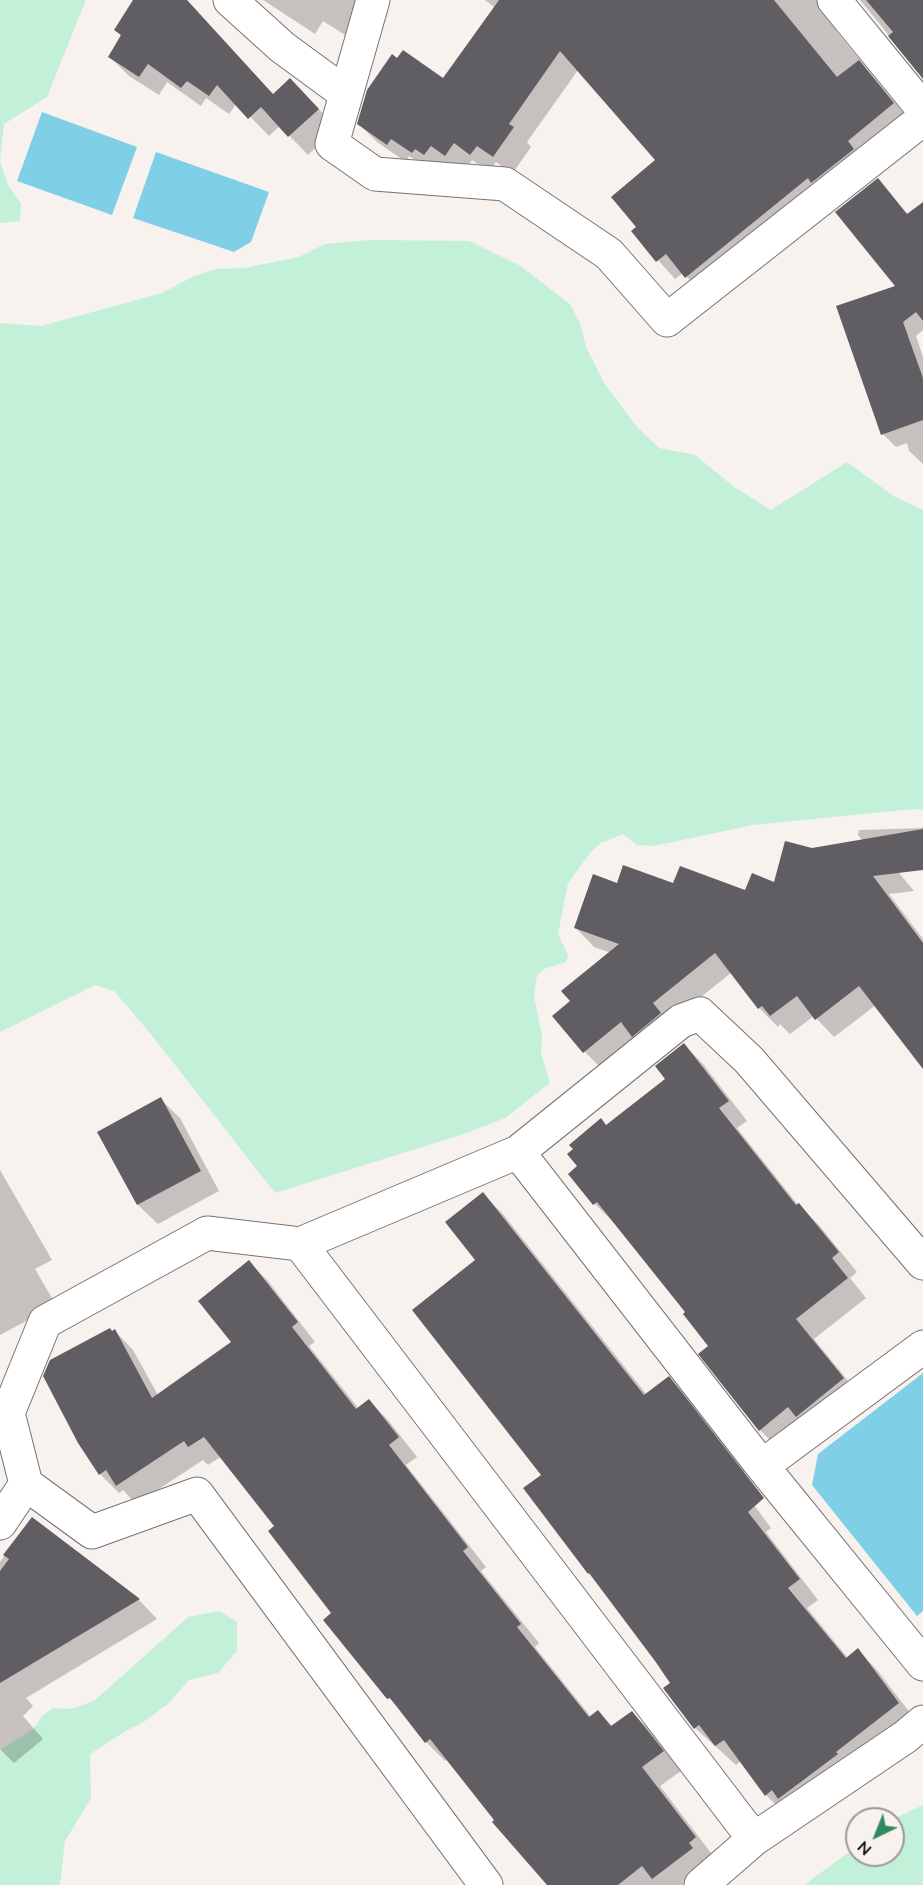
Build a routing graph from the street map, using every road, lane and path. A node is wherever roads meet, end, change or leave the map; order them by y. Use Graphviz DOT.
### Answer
graph roads {
  1 [pos="230,0"];
  2 [pos="373,0"];
  3 [pos="834,0"];
  4 [pos="346,94"];
  5 [pos="923,110"];
  6 [pos="923,119"];
  7 [pos="518,1152"];
  8 [pos="300,1244"];
  9 [pos="923,1263"];
  10 [pos="923,1347"];
  11 [pos="762,1466"];
  12 [pos="26,1484"];
  13 [pos="0,1523"];
  14 [pos="923,1664"];
  15 [pos="923,1722"];
  16 [pos="754,1839"];
  17 [pos="486,1885"];
  18 [pos="701,1885"];
  1 -- 4 [label="street"];
  2 -- 4 [label="street"];
  3 -- 5 [label="street"];
  4 -- 6 [label="street"];
  7 -- 8 [label="street"];
  7 -- 9 [label="street"];
  7 -- 11 [label="street"];
  8 -- 12 [label="street"];
  8 -- 16 [label="street"];
  10 -- 11 [label="street"];
  11 -- 14 [label="street"];
  12 -- 13 [label="street"];
  12 -- 17 [label="street"];
  15 -- 16 [label="street"];
  16 -- 18 [label="street"];
}
